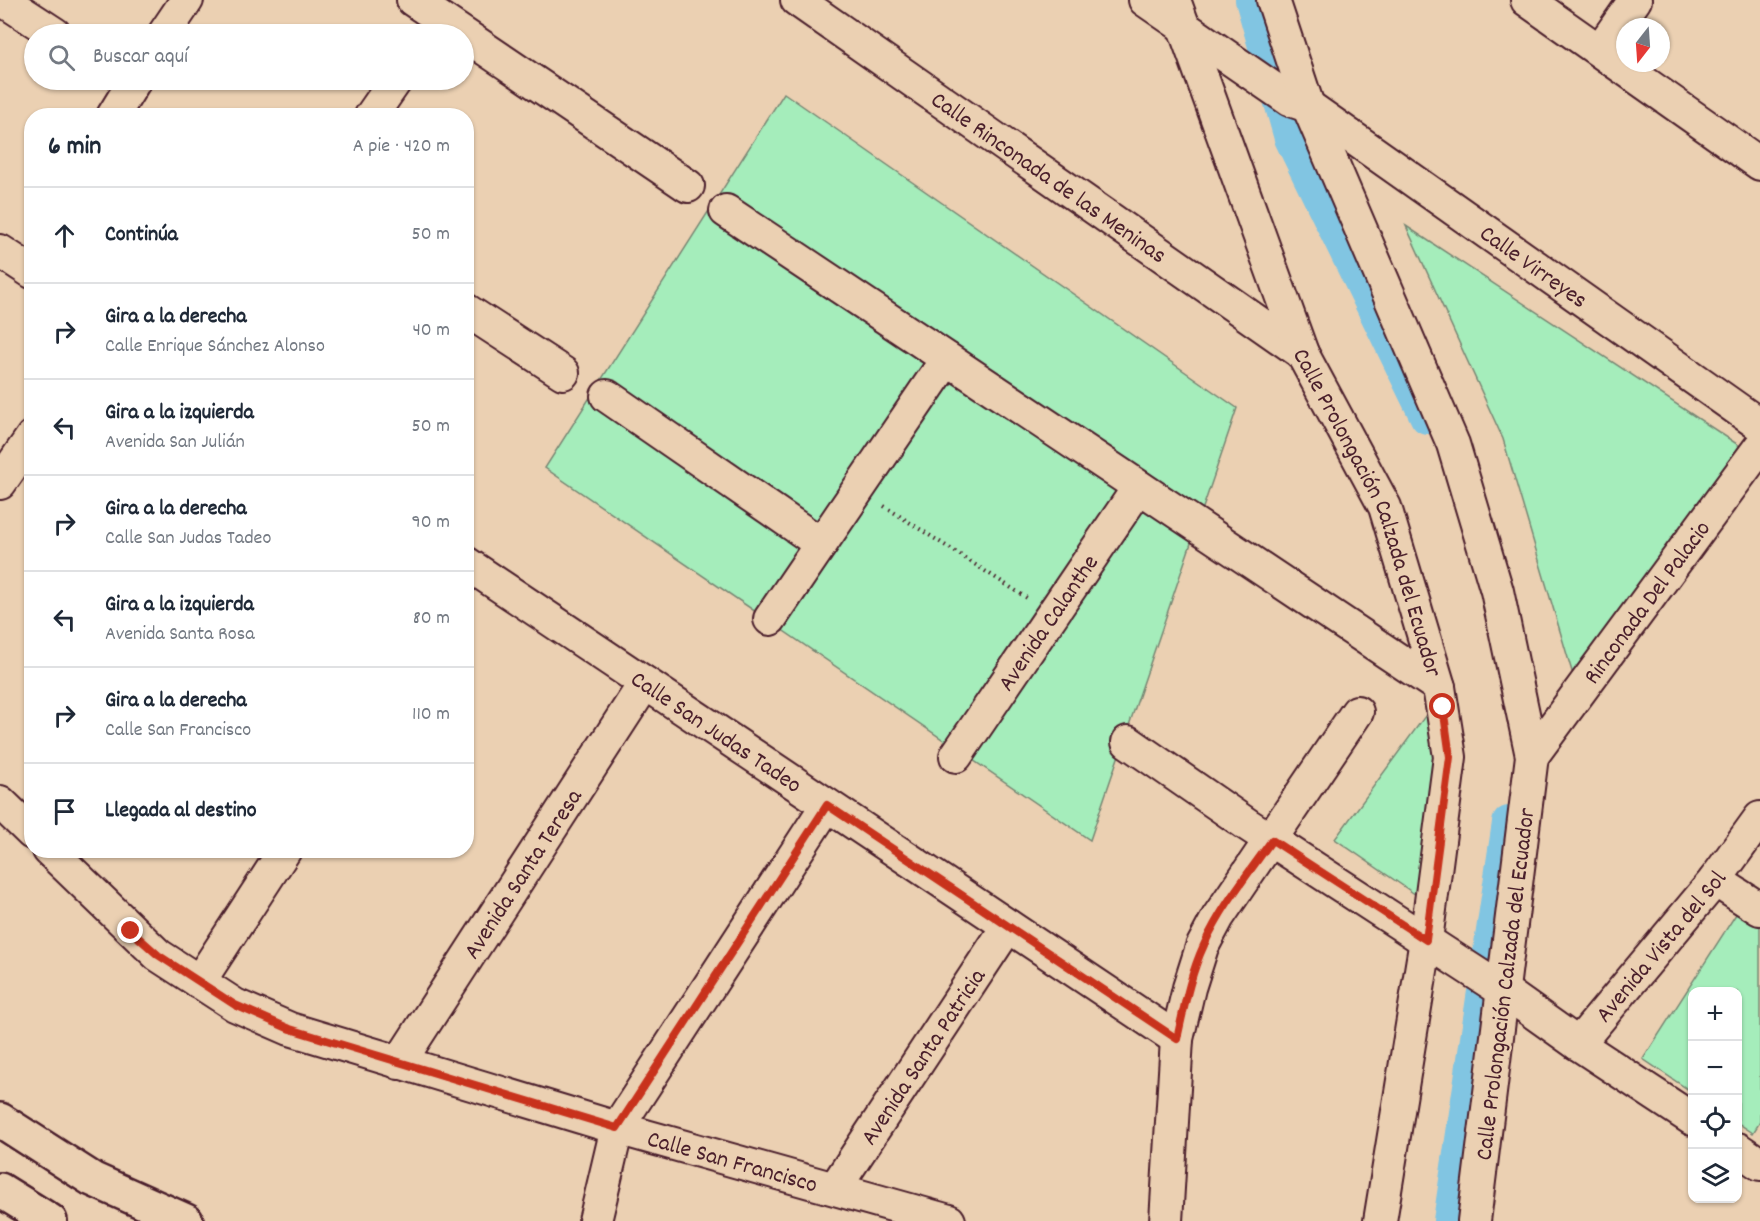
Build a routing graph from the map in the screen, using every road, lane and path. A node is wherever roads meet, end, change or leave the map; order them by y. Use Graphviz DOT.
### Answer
graph roads {
  1 [pos="3,0"];
  2 [pos="187,0"];
  3 [pos="796,0"];
  4 [pos="1145,0"];
  5 [pos="1273,0"];
  6 [pos="1527,0"];
  7 [pos="1635,0"];
  8 [pos="1177,13"];
  9 [pos="40,24"];
  10 [pos="171,24"];
  11 [pos="474,48"];
  12 [pos="1600,50"];
  13 [pos="126,90"];
  14 [pos="389,90"];
  15 [pos="1299,103"];
  16 [pos="116,108"];
  17 [pos="377,108"];
  18 [pos="1760,164"];
  19 [pos="688,186"];
  20 [pos="726,211"];
  21 [pos="0,251"];
  22 [pos="24,267"];
  23 [pos="474,315"];
  24 [pos="1302,353"];
  25 [pos="947,359"];
  26 [pos="564,373"];
  27 [pos="607,396"];
  28 [pos="1760,426"];
  29 [pos="1760,447"];
  30 [pos="24,448"];
  31 [pos="0,483"];
  32 [pos="1139,488"];
  33 [pos="858,490"];
  34 [pos="821,544"];
  35 [pos="474,571"];
  36 [pos="1053,614"];
  37 [pos="770,619"];
  38 [pos="645,683"];
  39 [pos="1439,687"];
  40 [pos="1357,712"];
  41 [pos="1128,742"];
  42 [pos="956,756"];
  43 [pos="1532,756"];
  44 [pos="0,802"];
  45 [pos="827,805"];
  46 [pos="1760,818"];
  47 [pos="24,825"];
  48 [pos="1272,840"];
  49 [pos="57,858"];
  50 [pos="280,858"];
  51 [pos="1715,880"];
  52 [pos="1760,909"];
  53 [pos="1008,926"];
  54 [pos="1426,940"];
  55 [pos="199,982"];
  56 [pos="1497,986"];
  57 [pos="1177,1039"];
  58 [pos="1578,1044"];
  59 [pos="399,1063"];
  60 [pos="1688,1116"];
  61 [pos="0,1120"];
  62 [pos="617,1128"];
  63 [pos="1742,1152"];
  64 [pos="1760,1164"];
  65 [pos="835,1188"];
  66 [pos="0,1190"];
  67 [pos="50,1221"];
  68 [pos="186,1221"];
  69 [pos="595,1221"];
  70 [pos="949,1221"];
  71 [pos="1166,1221"];
  72 [pos="1380,1221"];
  73 [pos="1474,1221"];
  1 -- 9 [label="street"];
  2 -- 10 [label="street"];
  3 -- 24 [label="street, Calle Rinconada de las Meninas"];
  4 -- 8 [label="street, Calle Virreyes"];
  5 -- 15 [label="street, Calle Prolongación Calzada del Ecuador"];
  6 -- 12 [label="street"];
  7 -- 12 [label="street"];
  8 -- 15 [label="street, Calle Virreyes"];
  8 -- 24 [label="street, Calle Prolongación Calzada del Ecuador"];
  11 -- 19 [label="street"];
  12 -- 18 [label="street"];
  13 -- 16 [label="street"];
  14 -- 17 [label="street"];
  15 -- 28 [label="street, Calle Virreyes"];
  15 -- 43 [label="street, Calle Prolongación Calzada del Ecuador"];
  20 -- 25 [label="street"];
  21 -- 22 [label="street"];
  23 -- 26 [label="street"];
  24 -- 39 [label="street, Calle Prolongación Calzada del Ecuador"];
  25 -- 32 [label="street"];
  25 -- 33 [label="street"];
  27 -- 34 [label="street"];
  29 -- 43 [label="street, Rinconada Del Palacio"];
  30 -- 31 [label="street"];
  32 -- 36 [label="street, Avenida Calanthe"];
  32 -- 39 [label="street"];
  33 -- 34 [label="street"];
  33 -- 36 [label="path"];
  34 -- 37 [label="street"];
  35 -- 38 [label="street, Calle San Judas Tadeo"];
  36 -- 42 [label="street, Avenida Calanthe"];
  38 -- 45 [label="street, Calle San Judas Tadeo"];
  38 -- 59 [label="street, Avenida Santa Teresa"];
  39 -- 54 [label="street, Calle Prolongación Calzada del Ecuador"];
  40 -- 48 [label="street"];
  41 -- 48 [label="street"];
  43 -- 56 [label="street, Calle Prolongación Calzada del Ecuador"];
  44 -- 47 [label="street"];
  45 -- 53 [label="street, Calle San Judas Tadeo"];
  45 -- 62 [label="street"];
  46 -- 51 [label="street, Avenida Vista del Sol"];
  48 -- 54 [label="street"];
  48 -- 57 [label="street"];
  49 -- 55 [label="street, Calle San Francisco"];
  50 -- 55 [label="street"];
  51 -- 52 [label="street"];
  51 -- 58 [label="street, Avenida Vista del Sol"];
  53 -- 57 [label="street, Calle San Judas Tadeo"];
  53 -- 65 [label="street, Avenida Santa Patricia"];
  54 -- 56 [label="street"];
  54 -- 72 [label="street, Calle Prolongación Calzada del Ecuador"];
  55 -- 59 [label="street, Calle San Francisco"];
  56 -- 58 [label="street"];
  56 -- 73 [label="street, Calle Prolongación Calzada del Ecuador"];
  57 -- 71 [label="street"];
  58 -- 60 [label="street"];
  59 -- 62 [label="street, Calle San Francisco"];
  61 -- 68 [label="street"];
  62 -- 65 [label="street, Calle San Francisco"];
  62 -- 69 [label="street"];
  63 -- 64 [label="street"];
  65 -- 70 [label="street, Calle San Francisco"];
  66 -- 67 [label="street"];
}
